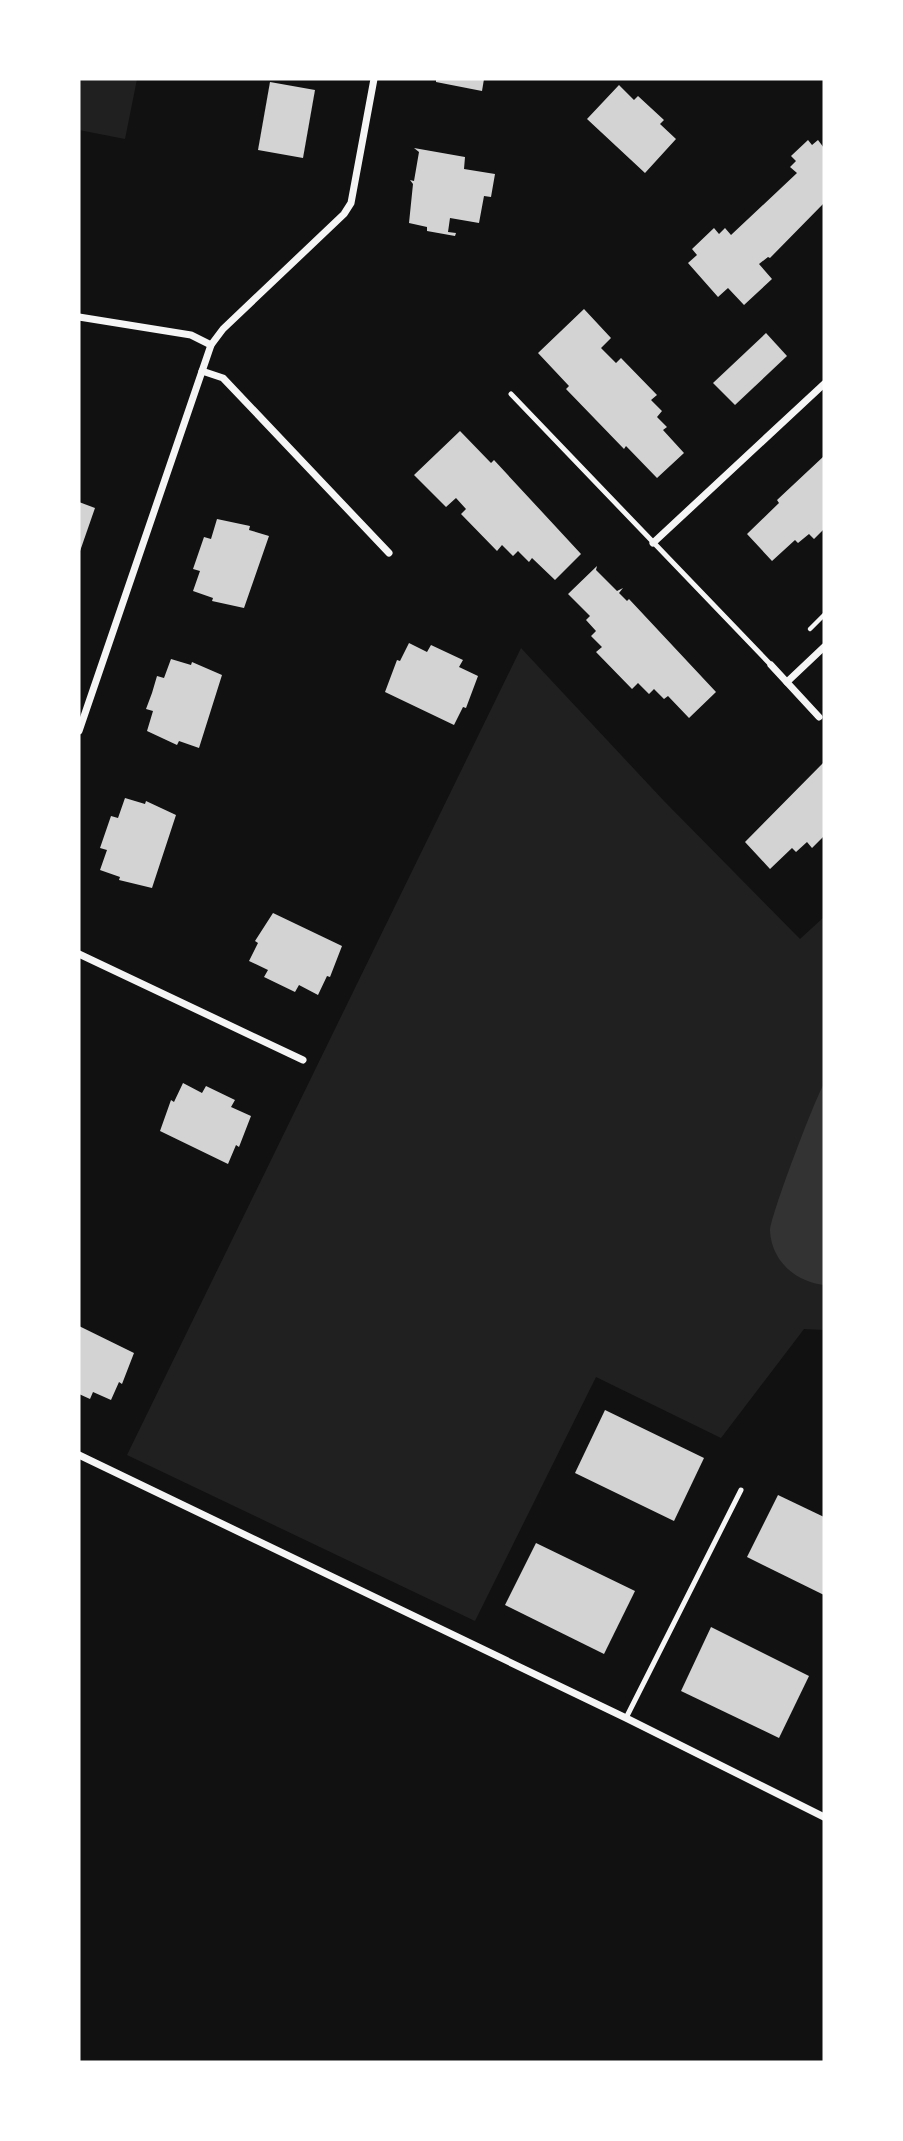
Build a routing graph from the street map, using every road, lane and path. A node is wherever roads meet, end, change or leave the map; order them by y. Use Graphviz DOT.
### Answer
graph roads {
  1 [pos="374,79"];
  2 [pos="79,317"];
  3 [pos="211,345"];
  4 [pos="202,371"];
  5 [pos="824,384"];
  6 [pos="511,394"];
  7 [pos="653,543"];
  8 [pos="389,552"];
  9 [pos="824,647"];
  10 [pos="771,665"];
  11 [pos="787,682"];
  12 [pos="820,718"];
  13 [pos="79,731"];
  14 [pos="79,954"];
  15 [pos="303,1060"];
  16 [pos="79,1455"];
  17 [pos="741,1490"];
  18 [pos="626,1718"];
  19 [pos="824,1817"];
  1 -- 3 [label="street"];
  2 -- 3 [label="street"];
  3 -- 4 [label="street"];
  4 -- 8 [label="street"];
  4 -- 13 [label="street"];
  5 -- 7 [label="street"];
  6 -- 7 [label="lane"];
  7 -- 10 [label="lane"];
  9 -- 11 [label="street"];
  10 -- 11 [label="street"];
  11 -- 12 [label="street"];
  14 -- 15 [label="street"];
  16 -- 18 [label="street"];
  17 -- 18 [label="lane"];
  18 -- 19 [label="street"];
}
